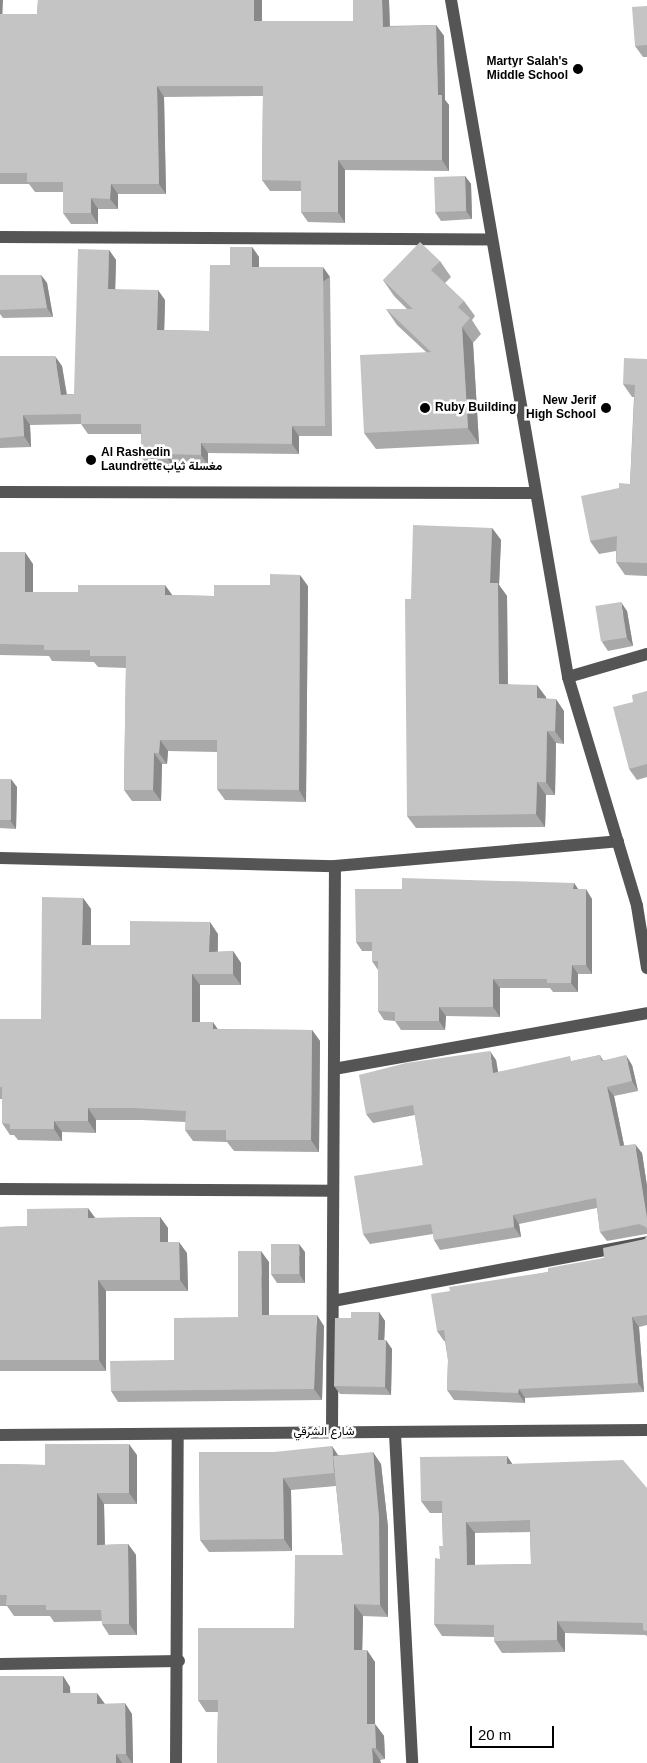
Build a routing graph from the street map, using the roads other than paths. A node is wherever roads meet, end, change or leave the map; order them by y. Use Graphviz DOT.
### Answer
graph roads {
  1 [pos="450,0"];
  2 [pos="0,236"];
  3 [pos="492,240"];
  4 [pos="0,492"];
  5 [pos="535,493"];
  6 [pos="647,654"];
  7 [pos="568,677"];
  8 [pos="618,841"];
  9 [pos="0,858"];
  10 [pos="335,866"];
  11 [pos="642,905"];
  12 [pos="647,968"];
  13 [pos="647,1013"];
  14 [pos="334,1069"];
  15 [pos="0,1189"];
  16 [pos="333,1191"];
  17 [pos="647,1242"];
  18 [pos="333,1301"];
  19 [pos="647,1430"];
  20 [pos="332,1432"];
  21 [pos="178,1434"];
  22 [pos="395,1434"];
  23 [pos="0,1435"];
  24 [pos="178,1662"];
  25 [pos="0,1664"];
  26 [pos="176,1763"];
  27 [pos="412,1763"];
  1 -- 3 [label="street"];
  2 -- 3 [label="street"];
  3 -- 5 [label="street"];
  4 -- 5 [label="street"];
  5 -- 7 [label="street"];
  6 -- 7 [label="street"];
  7 -- 8 [label="street"];
  8 -- 10 [label="street"];
  8 -- 11 [label="street"];
  9 -- 10 [label="street"];
  10 -- 14 [label="street"];
  11 -- 12 [label="street"];
  13 -- 14 [label="street"];
  14 -- 16 [label="street"];
  15 -- 16 [label="street"];
  16 -- 18 [label="street"];
  17 -- 18 [label="street"];
  18 -- 20 [label="street"];
  19 -- 22 [label="street, شارع الشرقي"];
  20 -- 21 [label="street, شارع الشرقي"];
  20 -- 22 [label="street, شارع الشرقي"];
  21 -- 23 [label="street, شارع الشرقي"];
  21 -- 24 [label="street"];
  22 -- 27 [label="street"];
  24 -- 25 [label="street"];
  24 -- 26 [label="street"];
}
